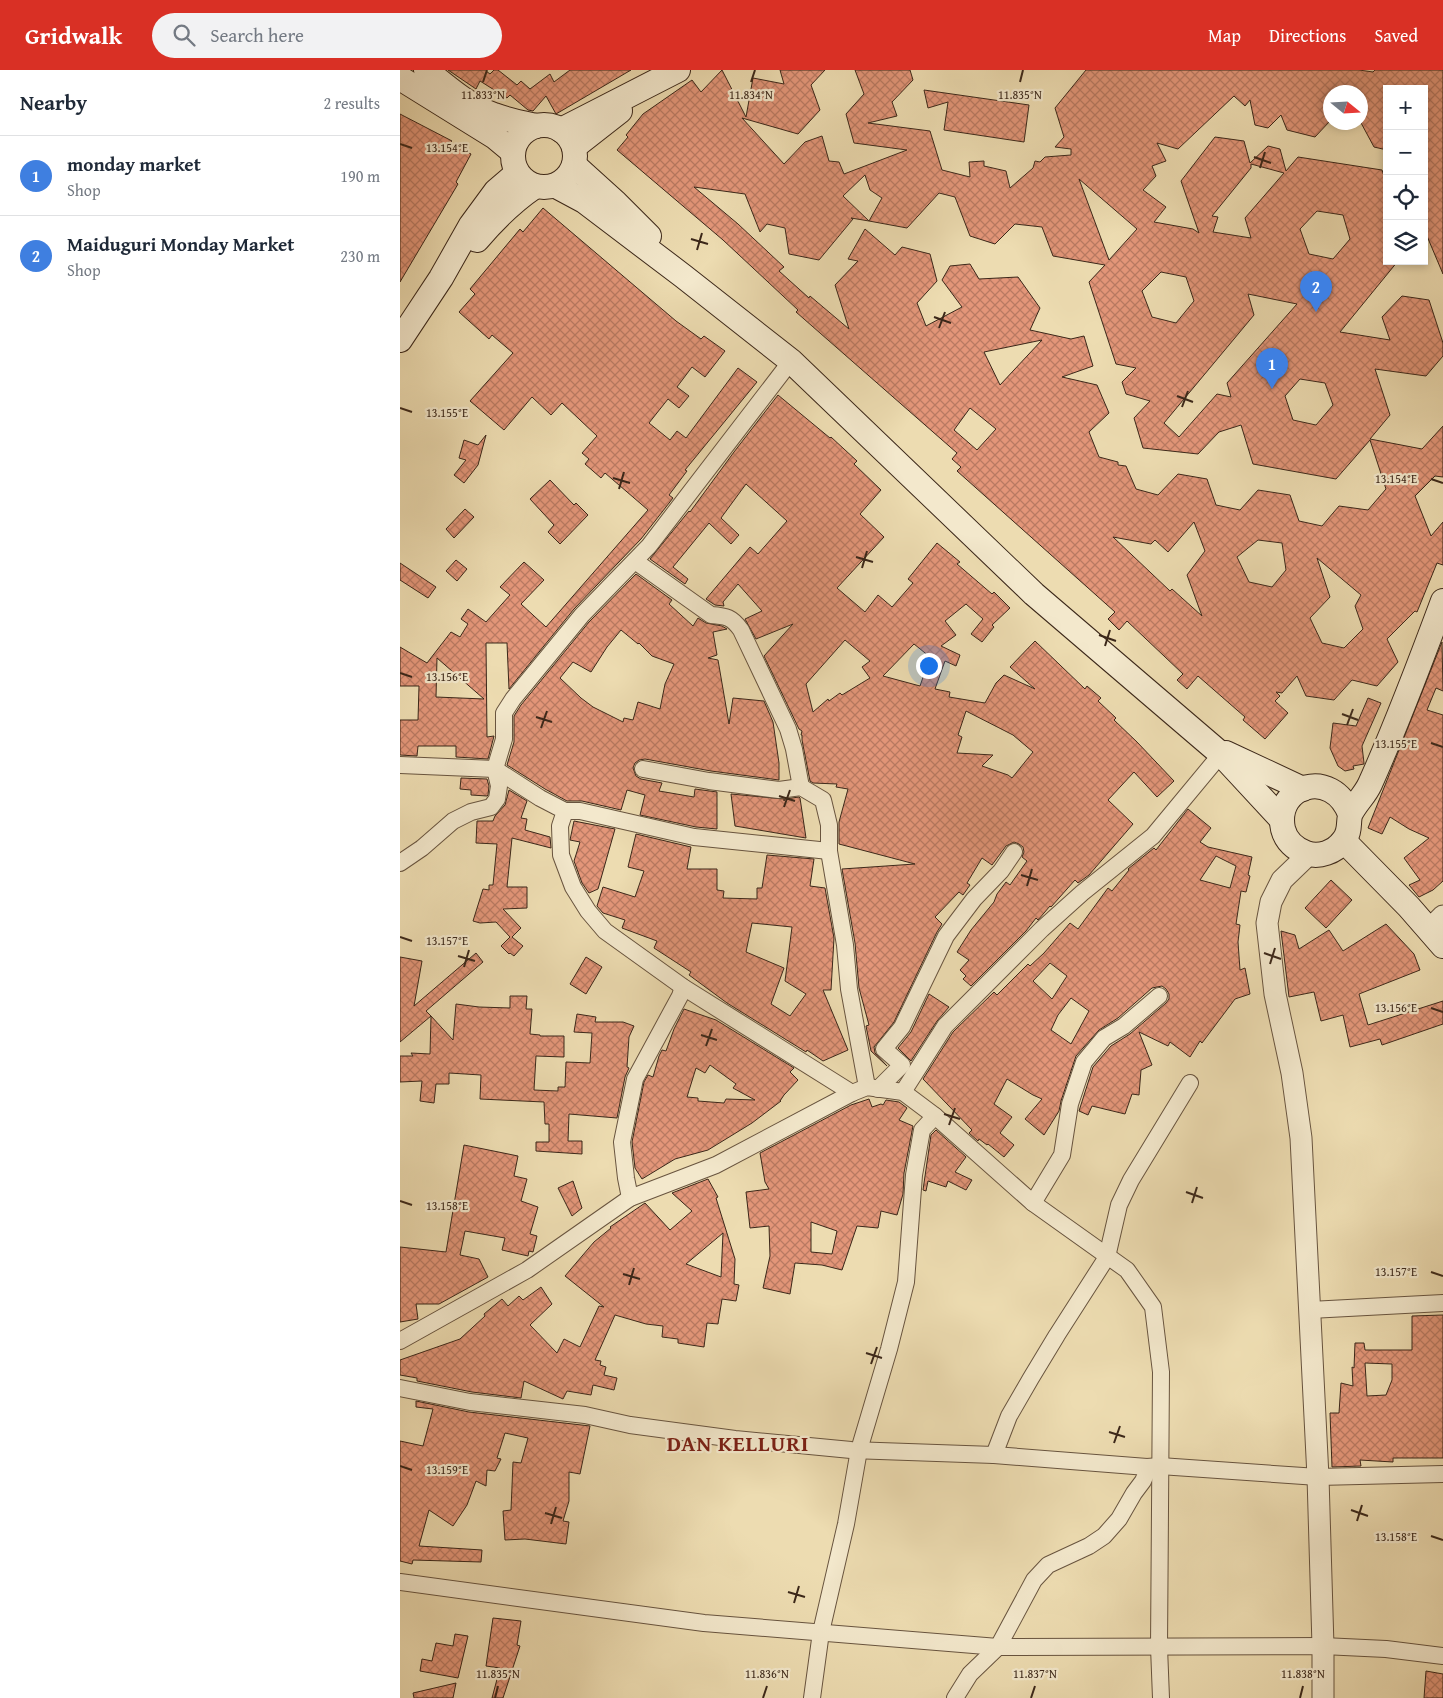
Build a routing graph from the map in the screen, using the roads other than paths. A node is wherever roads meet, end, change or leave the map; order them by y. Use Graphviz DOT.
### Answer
graph roads {
  1 [pos="426,70"];
  2 [pos="678,70"];
  3 [pos="400,78"];
  4 [pos="536,126"];
  5 [pos="570,147"];
  6 [pos="530,174"];
  7 [pos="683,276"];
  8 [pos="400,340"];
  9 [pos="791,362"];
  10 [pos="635,561"];
  11 [pos="1443,601"];
  12 [pos="1217,751"];
  13 [pos="400,765"];
  14 [pos="495,769"];
  15 [pos="643,769"];
  16 [pos="801,787"];
  17 [pos="1303,789"];
  18 [pos="565,811"];
  19 [pos="1350,814"];
  20 [pos="1282,820"];
  21 [pos="1344,841"];
  22 [pos="829,851"];
  23 [pos="1014,852"];
  24 [pos="1309,854"];
  25 [pos="400,863"];
  26 [pos="1438,931"];
  27 [pos="683,987"];
  28 [pos="1159,996"];
  29 [pos="1190,1083"];
  30 [pos="866,1090"];
  31 [pos="903,1092"];
  32 [pos="934,1116"];
  33 [pos="630,1198"];
  34 [pos="1032,1203"];
  35 [pos="1107,1257"];
  36 [pos="1443,1303"];
  37 [pos="1310,1310"];
  38 [pos="400,1341"];
  39 [pos="400,1388"];
  40 [pos="859,1450"];
  41 [pos="994,1454"];
  42 [pos="1154,1467"];
  43 [pos="1443,1474"];
  44 [pos="1318,1477"];
  45 [pos="400,1582"];
  46 [pos="821,1632"];
  47 [pos="1324,1646"];
  48 [pos="998,1647"];
  49 [pos="1159,1648"];
  50 [pos="1443,1656"];
  51 [pos="812,1698"];
  52 [pos="955,1698"];
  53 [pos="1160,1698"];
  54 [pos="1323,1698"];
  1 -- 4 [label="main road"];
  2 -- 5 [label="main road"];
  3 -- 6 [label="main road"];
  4 -- 5 [label="main road"];
  4 -- 6 [label="main road"];
  5 -- 6 [label="main road"];
  5 -- 7 [label="main road"];
  6 -- 7 [label="main road"];
  6 -- 8 [label="main road"];
  7 -- 9 [label="main road"];
  9 -- 10 [label="street"];
  9 -- 12 [label="main road"];
  10 -- 14 [label="street"];
  10 -- 16 [label="street"];
  11 -- 19 [label="main road"];
  12 -- 17 [label="main road"];
  12 -- 20 [label="main road"];
  12 -- 31 [label="street"];
  13 -- 14 [label="street"];
  14 -- 18 [label="street"];
  14 -- 25 [label="street"];
  15 -- 16 [label="street"];
  16 -- 22 [label="street"];
  17 -- 19 [label="main road"];
  17 -- 20 [label="main road"];
  18 -- 22 [label="street"];
  18 -- 27 [label="street"];
  19 -- 21 [label="main road"];
  20 -- 24 [label="main road"];
  21 -- 24 [label="main road"];
  21 -- 26 [label="main road"];
  22 -- 30 [label="street"];
  23 -- 30 [label="street"];
  24 -- 37 [label="street"];
  27 -- 30 [label="street"];
  27 -- 33 [label="street"];
  28 -- 34 [label="street"];
  29 -- 35 [label="street"];
  30 -- 31 [label="street"];
  30 -- 33 [label="street"];
  31 -- 32 [label="street"];
  32 -- 34 [label="street"];
  32 -- 40 [label="street"];
  33 -- 38 [label="street"];
  34 -- 35 [label="street"];
  35 -- 41 [label="street"];
  35 -- 42 [label="street"];
  36 -- 37 [label="street"];
  37 -- 44 [label="street"];
  39 -- 40 [label="street"];
  40 -- 41 [label="street"];
  40 -- 46 [label="street"];
  41 -- 42 [label="street"];
  42 -- 44 [label="street"];
  42 -- 48 [label="street"];
  42 -- 49 [label="street"];
  43 -- 44 [label="street"];
  44 -- 47 [label="street"];
  45 -- 46 [label="street"];
  46 -- 48 [label="street"];
  46 -- 51 [label="street"];
  47 -- 49 [label="street"];
  47 -- 50 [label="street"];
  47 -- 54 [label="street"];
  48 -- 49 [label="street"];
  48 -- 52 [label="street"];
  49 -- 53 [label="street"];
}
